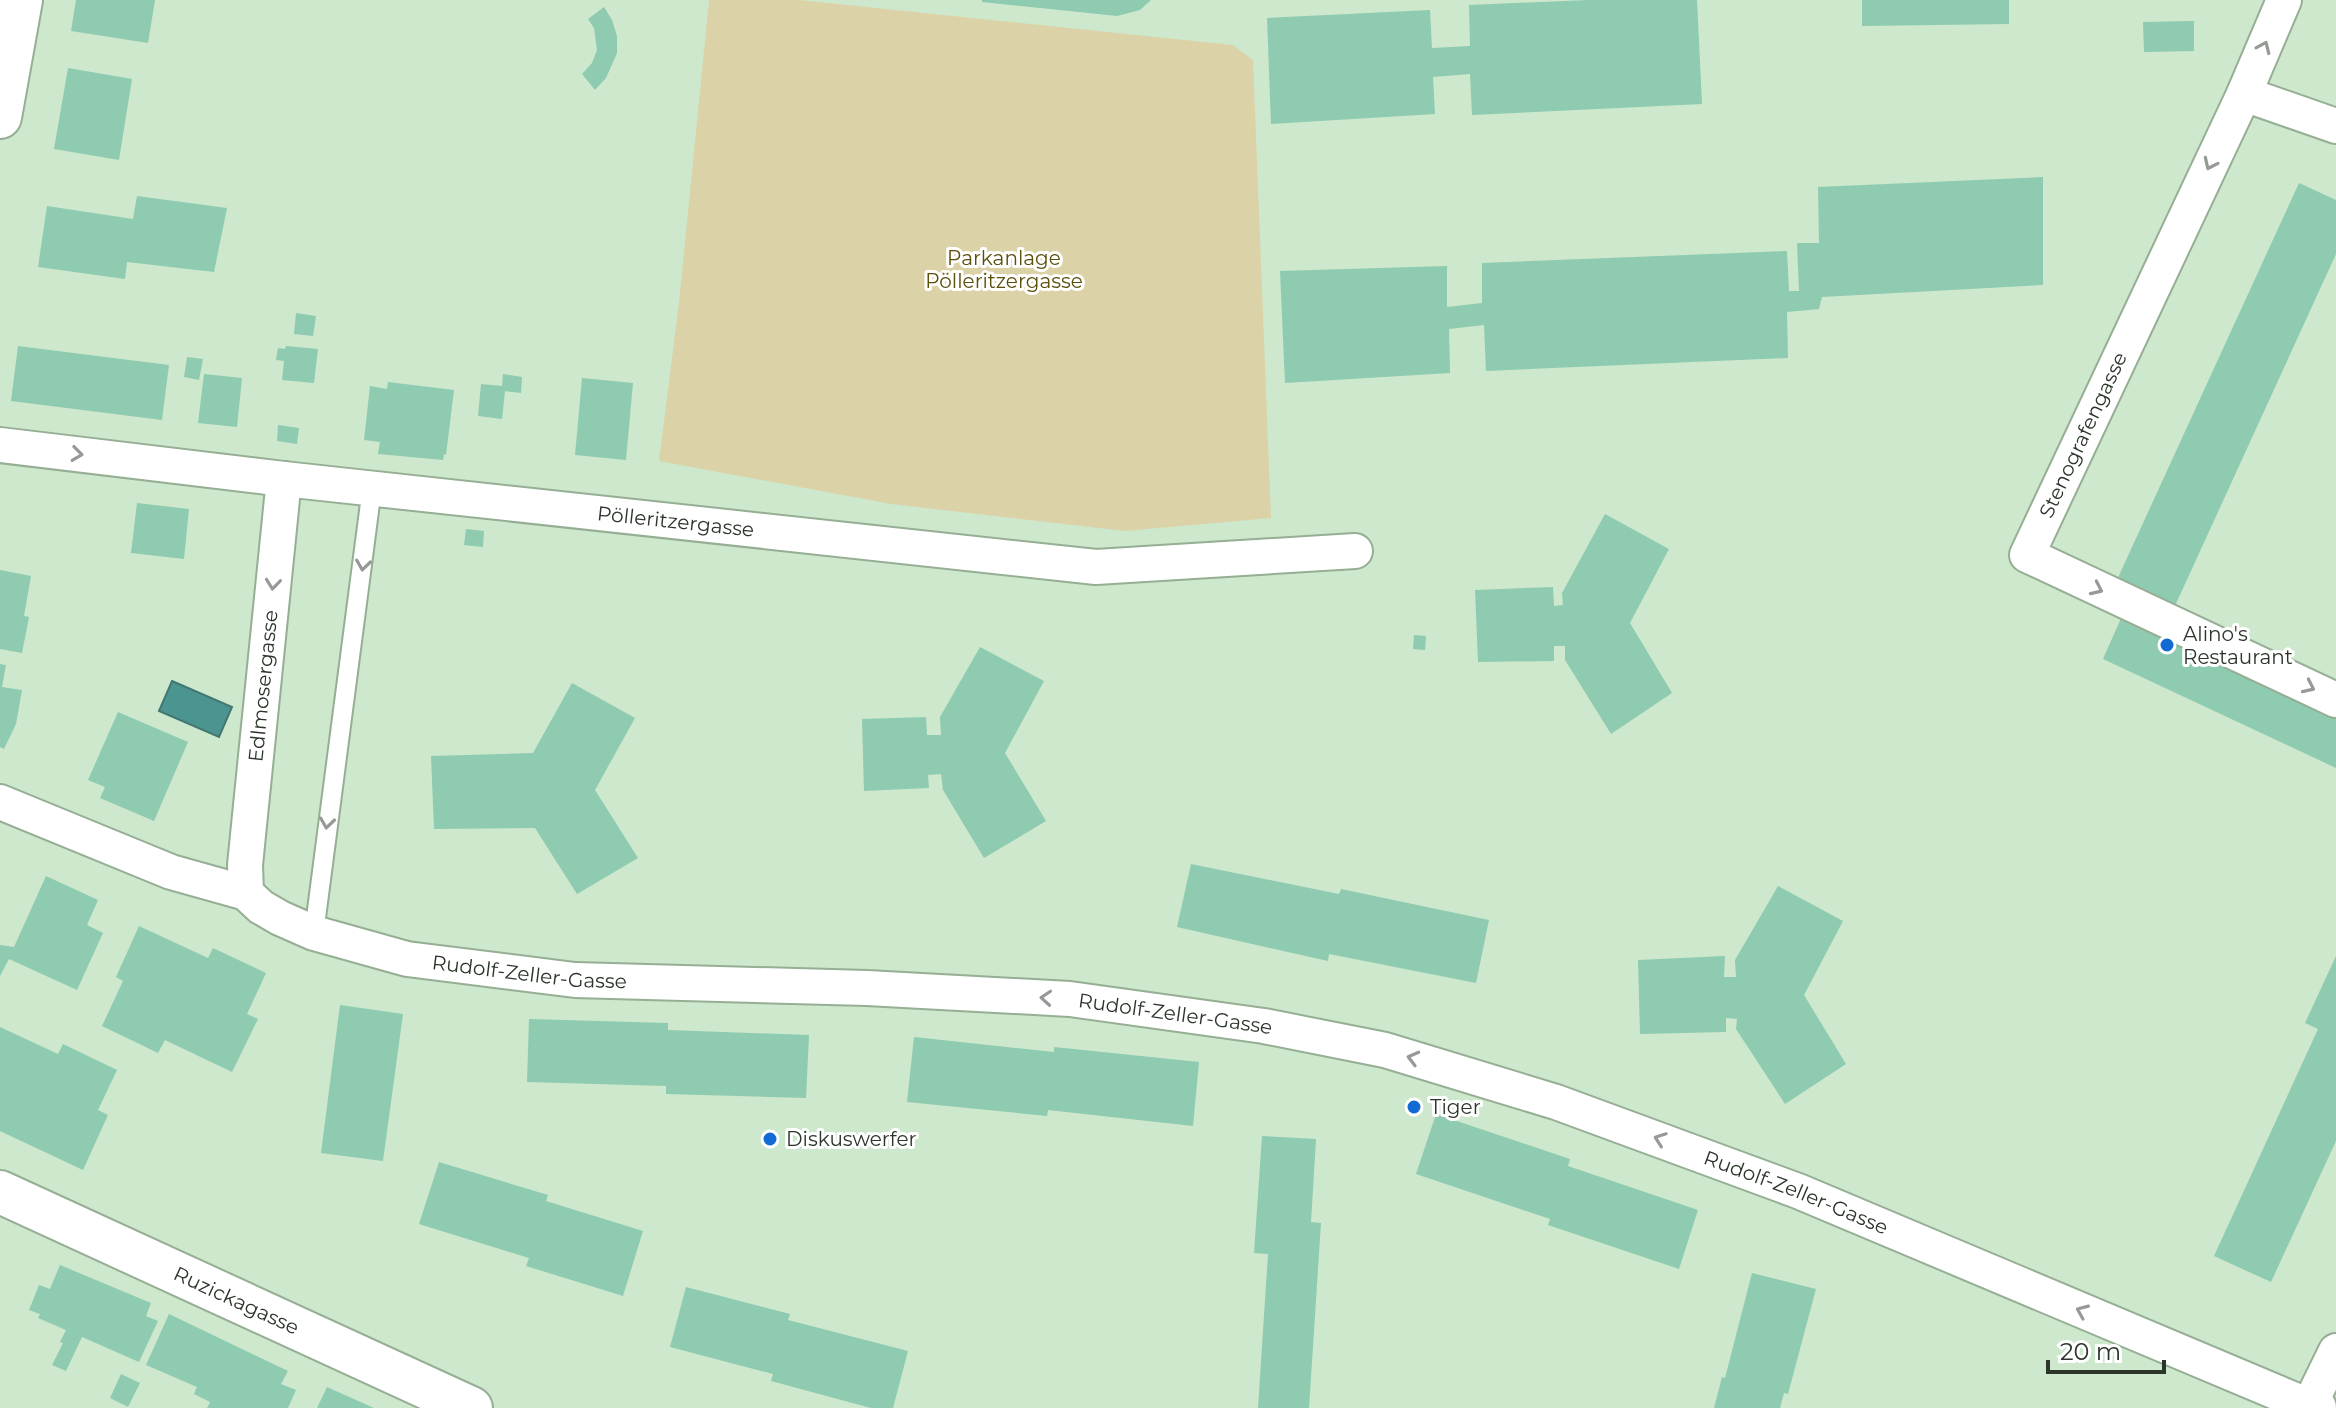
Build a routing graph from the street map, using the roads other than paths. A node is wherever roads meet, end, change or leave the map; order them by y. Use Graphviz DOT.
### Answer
graph roads {
  1 [pos="21,0"];
  2 [pos="2284,0"];
  3 [pos="2244,94"];
  4 [pos="0,117"];
  5 [pos="2336,126"];
  6 [pos="0,445"];
  7 [pos="284,479"];
  8 [pos="372,488"];
  9 [pos="1355,551"];
  10 [pos="2336,700"];
  11 [pos="0,802"];
  12 [pos="246,893"];
  13 [pos="314,933"];
  14 [pos="0,1192"];
  15 [pos="2336,1351"];
  16 [pos="2310,1407"];
  17 [pos="471,1408"];
  1 -- 4 [label="street"];
  3 -- 2 [label="street, one-way"];
  3 -- 5 [label="street"];
  3 -- 10 [label="street, Stenografengasse, one-way"];
  6 -- 7 [label="street, Pölleritzergasse, one-way"];
  7 -- 8 [label="street, Pölleritzergasse"];
  7 -- 12 [label="street, Edlmosergasse, one-way"];
  8 -- 9 [label="street, Pölleritzergasse"];
  8 -- 13 [label="lane, one-way"];
  11 -- 12 [label="street, Rudolf-Zeller-Gasse"];
  12 -- 13 [label="street, Rudolf-Zeller-Gasse"];
  16 -- 13 [label="street, Rudolf-Zeller-Gasse, one-way"];
  14 -- 17 [label="street, Ruzickagasse"];
  15 -- 16 [label="street"];
}
